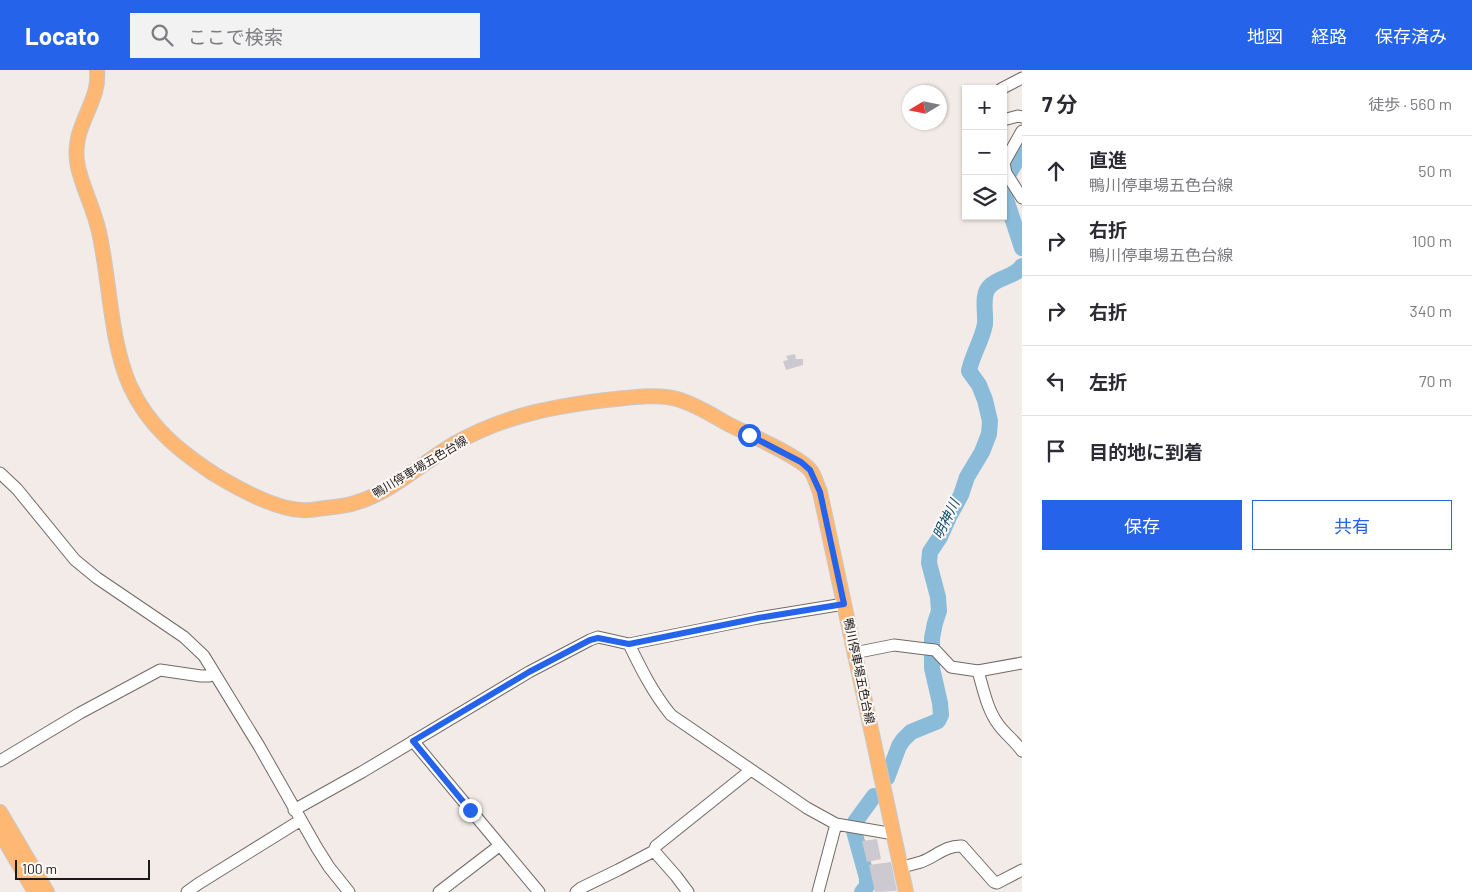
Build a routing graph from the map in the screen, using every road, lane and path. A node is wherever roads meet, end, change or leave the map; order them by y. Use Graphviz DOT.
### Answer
graph roads {
  1 [pos="98,70"];
  2 [pos="1022,78"];
  3 [pos="1007,86"];
  4 [pos="1022,117"];
  5 [pos="1007,119"];
  6 [pos="1022,131"];
  7 [pos="1022,198"];
  8 [pos="0,474"];
  9 [pos="844,604"];
  10 [pos="629,644"];
  11 [pos="854,653"];
  12 [pos="1022,663"];
  13 [pos="978,671"];
  14 [pos="216,674"];
  15 [pos="413,741"];
  16 [pos="1022,751"];
  17 [pos="0,761"];
  18 [pos="751,770"];
  19 [pos="294,810"];
  20 [pos="0,812"];
  21 [pos="301,820"];
  22 [pos="836,824"];
  23 [pos="0,832"];
  24 [pos="894,834"];
  25 [pos="499,846"];
  26 [pos="654,851"];
  27 [pos="901,867"];
  28 [pos="1022,870"];
  29 [pos="584,890"];
  30 [pos="35,892"];
  31 [pos="47,892"];
  32 [pos="187,892"];
  33 [pos="349,892"];
  34 [pos="439,892"];
  35 [pos="539,892"];
  36 [pos="688,892"];
  37 [pos="818,892"];
  38 [pos="906,892"];
  1 -- 9 [label="main road, 鴨川停車場五色台線"];
  2 -- 3 [label="street"];
  4 -- 5 [label="street"];
  6 -- 7 [label="street"];
  8 -- 14 [label="street"];
  9 -- 10 [label="street"];
  9 -- 11 [label="main road, 鴨川停車場五色台線"];
  10 -- 15 [label="street"];
  10 -- 18 [label="street"];
  11 -- 13 [label="street"];
  11 -- 24 [label="main road, 鴨川停車場五色台線"];
  12 -- 13 [label="street"];
  13 -- 16 [label="street"];
  14 -- 17 [label="street"];
  14 -- 19 [label="street"];
  15 -- 19 [label="street"];
  15 -- 25 [label="street"];
  18 -- 22 [label="street"];
  18 -- 26 [label="street"];
  19 -- 21 [label="street"];
  20 -- 31 [label="main road"];
  21 -- 32 [label="street"];
  21 -- 33 [label="street"];
  22 -- 24 [label="street"];
  22 -- 37 [label="street"];
  23 -- 30 [label="main road"];
  24 -- 27 [label="main road, 鴨川停車場五色台線"];
  25 -- 34 [label="street"];
  25 -- 35 [label="street"];
  26 -- 29 [label="street"];
  26 -- 36 [label="street"];
  27 -- 28 [label="street"];
  27 -- 38 [label="main road, 鴨川停車場五色台線"];
}
